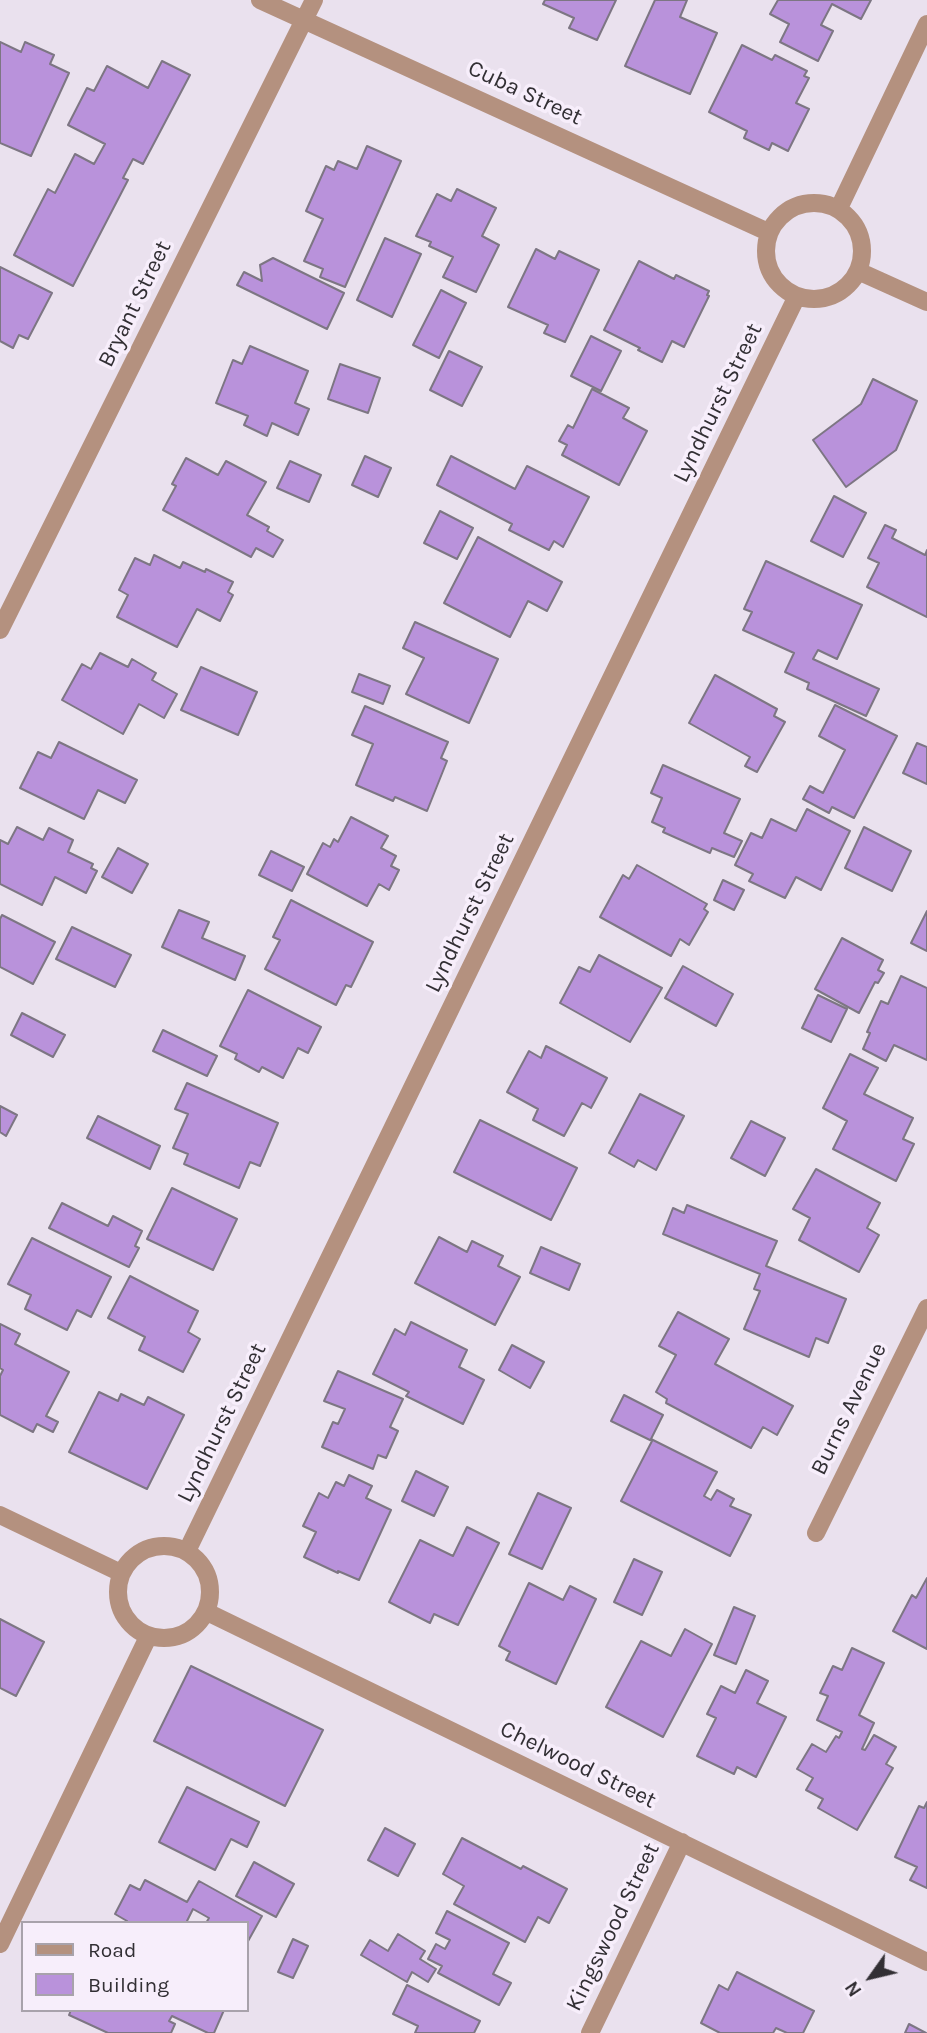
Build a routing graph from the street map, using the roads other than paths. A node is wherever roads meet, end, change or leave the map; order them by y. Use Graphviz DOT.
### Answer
graph roads {
  1 [pos="260,0"];
  2 [pos="314,0"];
  3 [pos="304,19"];
  4 [pos="927,24"];
  5 [pos="839,208"];
  6 [pos="768,232"];
  7 [pos="858,271"];
  8 [pos="797,296"];
  9 [pos="927,302"];
  10 [pos="0,630"];
  11 [pos="927,1308"];
  12 [pos="0,1516"];
  13 [pos="816,1533"];
  14 [pos="187,1551"];
  15 [pos="121,1573"];
  16 [pos="207,1612"];
  17 [pos="148,1637"];
  18 [pos="681,1842"];
  19 [pos="0,1944"];
  20 [pos="927,1962"];
  21 [pos="590,2033"];
  1 -- 3 [label="street, Cuba Street"];
  2 -- 3 [label="street, Bryant Street"];
  3 -- 6 [label="street, Cuba Street"];
  3 -- 10 [label="street, Bryant Street"];
  4 -- 5 [label="street"];
  5 -- 6 [label="street"];
  5 -- 7 [label="street"];
  6 -- 8 [label="street"];
  7 -- 8 [label="street"];
  7 -- 9 [label="street"];
  8 -- 14 [label="street, Lyndhurst Street"];
  11 -- 13 [label="street, Burns Avenue"];
  12 -- 15 [label="street"];
  14 -- 15 [label="street"];
  14 -- 16 [label="street"];
  15 -- 17 [label="street"];
  16 -- 17 [label="street"];
  16 -- 18 [label="street, Chelwood Street"];
  17 -- 19 [label="street"];
  18 -- 20 [label="street, Chelwood Street"];
  18 -- 21 [label="street, Kingswood Street"];
}
